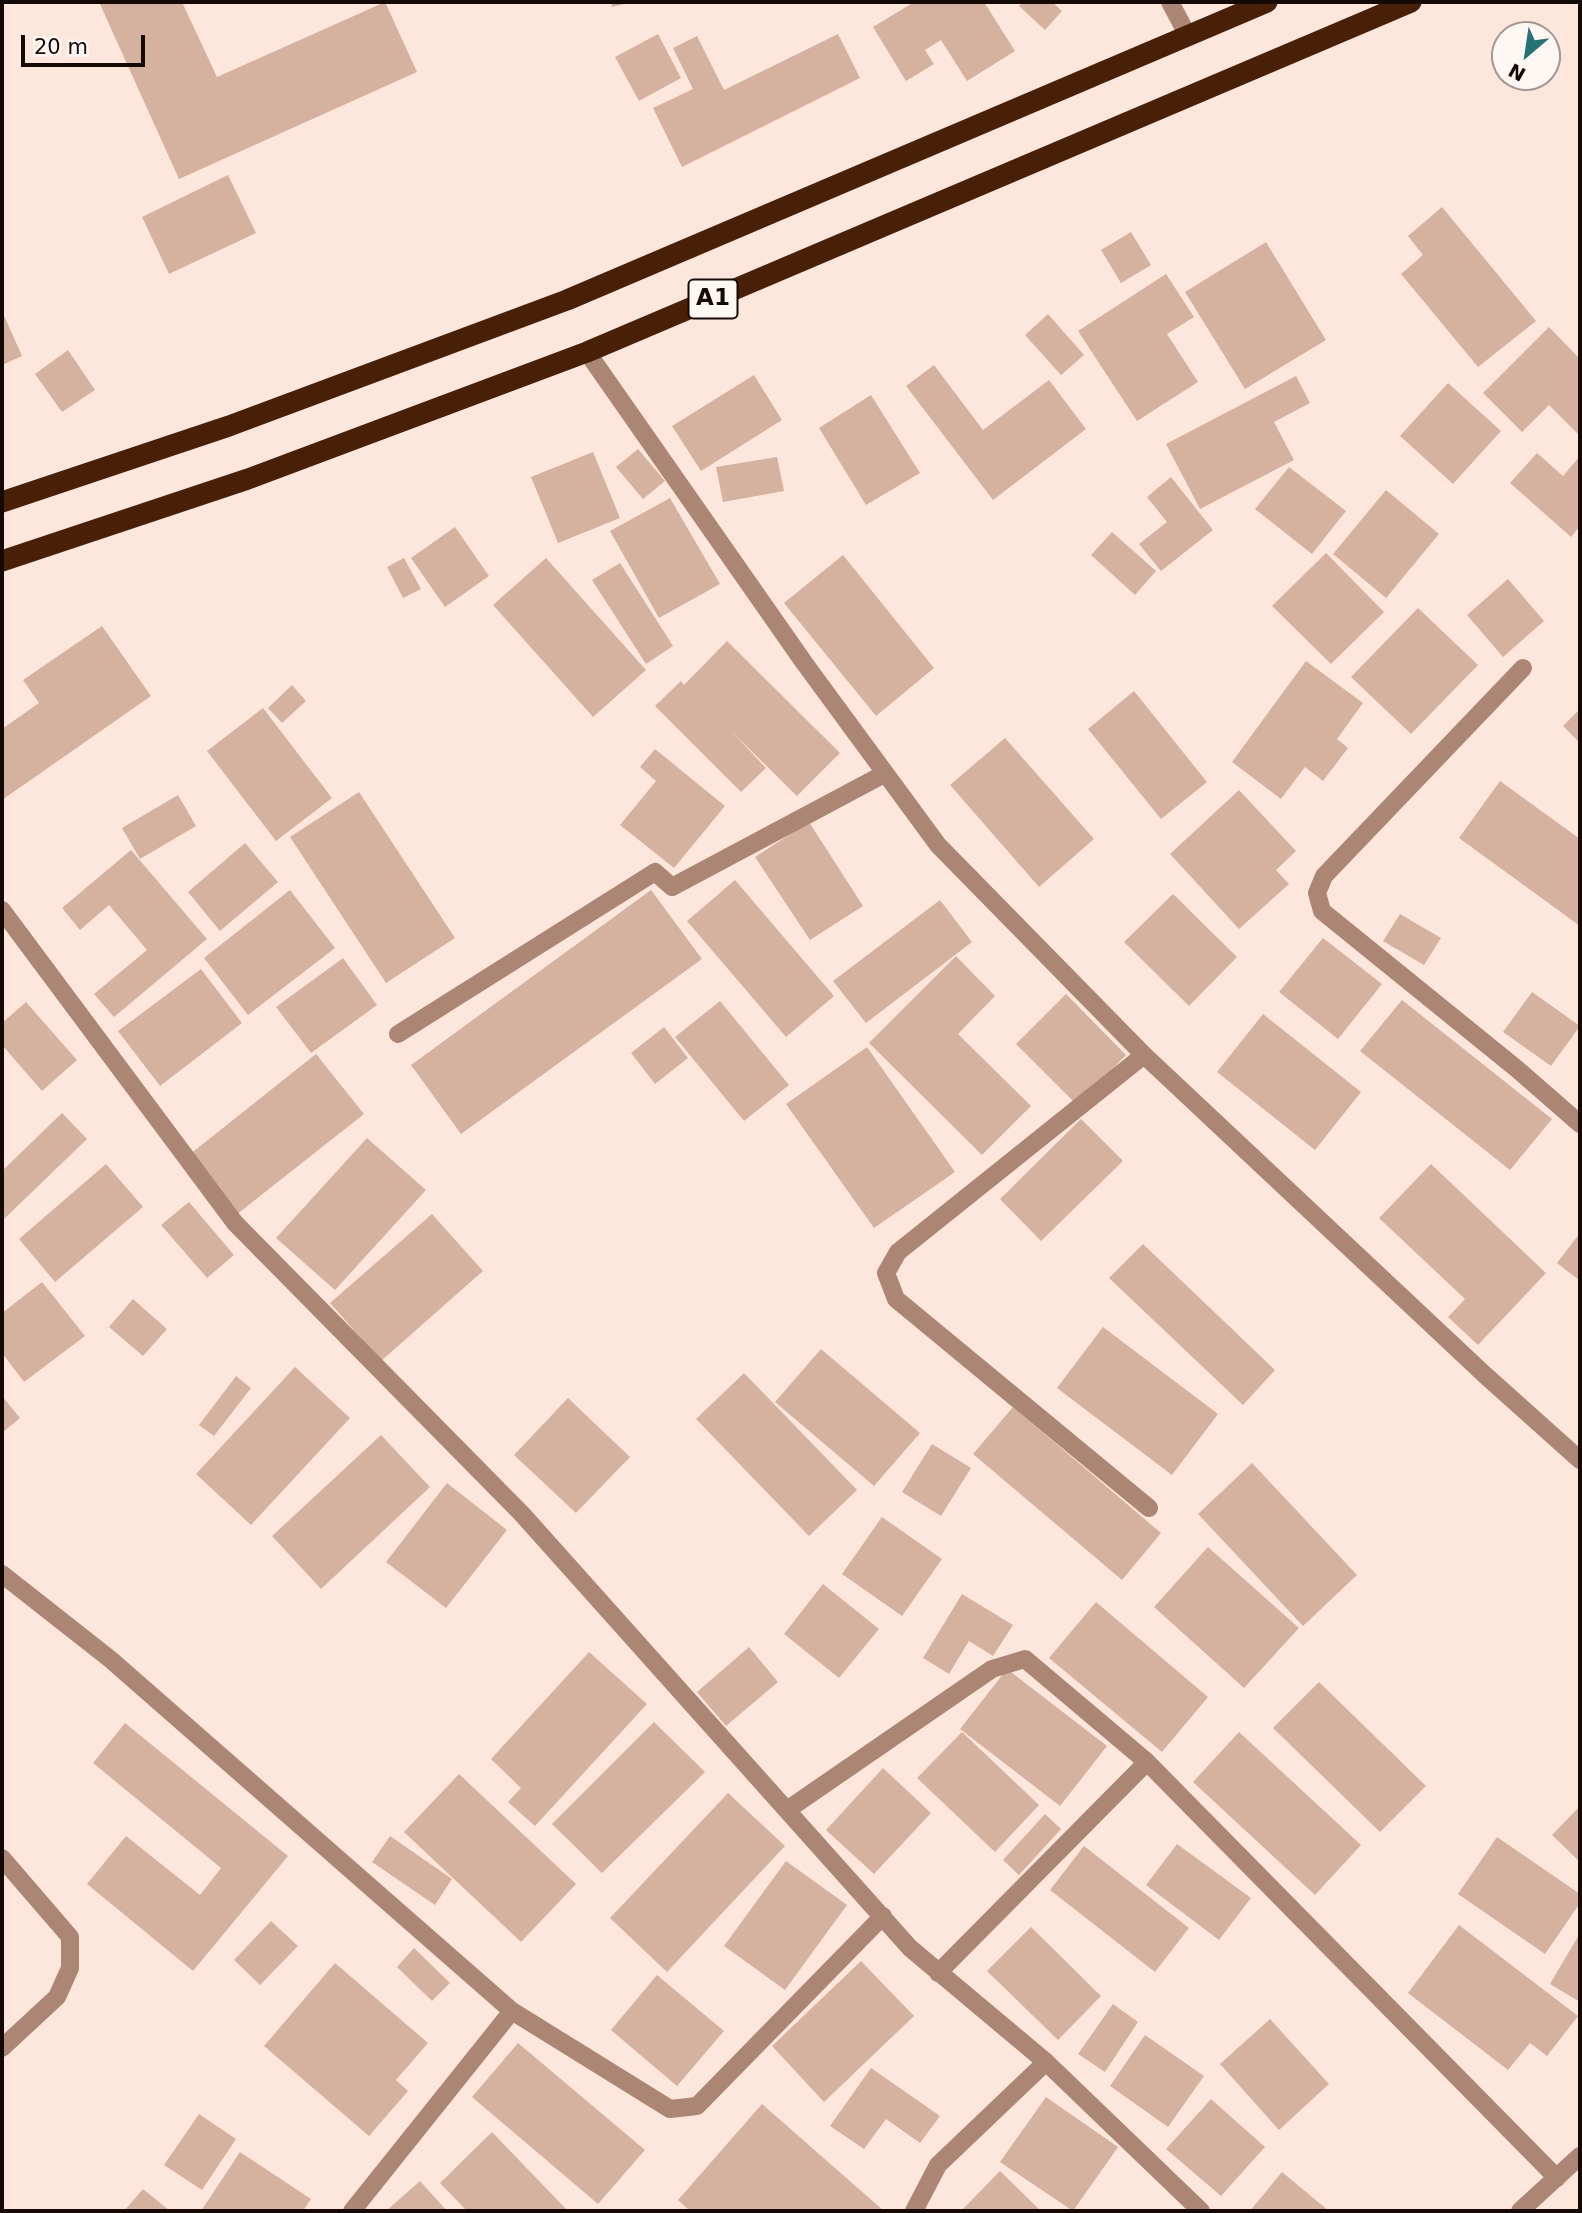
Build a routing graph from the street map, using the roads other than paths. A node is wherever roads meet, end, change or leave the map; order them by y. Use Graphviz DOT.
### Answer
graph roads {
  1 [pos="1170,2"];
  2 [pos="1267,2"];
  3 [pos="1411,2"];
  4 [pos="1188,36"];
  5 [pos="587,352"];
  6 [pos="2,502"];
  7 [pos="2,561"];
  8 [pos="1523,668"];
  9 [pos="884,774"];
  10 [pos="2,910"];
  11 [pos="398,1034"];
  12 [pos="1144,1055"];
  13 [pos="1580,1124"];
  14 [pos="1579,1456"];
  15 [pos="1149,1508"];
  16 [pos="2,1574"];
  17 [pos="1147,1762"];
  18 [pos="787,1810"];
  19 [pos="2,1858"];
  20 [pos="883,1916"];
  21 [pos="938,1973"];
  22 [pos="512,2011"];
  23 [pos="2,2048"];
  24 [pos="1046,2062"];
  25 [pos="1580,2156"];
  26 [pos="1557,2178"];
  27 [pos="352,2211"];
  28 [pos="915,2211"];
  29 [pos="1201,2211"];
  30 [pos="1520,2211"];
  1 -- 4 [label="street"];
  2 -- 4 [label="highway, A1"];
  3 -- 5 [label="highway, A1"];
  4 -- 6 [label="highway, A1"];
  5 -- 7 [label="highway, A1"];
  5 -- 9 [label="street"];
  8 -- 13 [label="street"];
  9 -- 11 [label="street"];
  9 -- 12 [label="street"];
  10 -- 18 [label="street"];
  12 -- 14 [label="street"];
  12 -- 15 [label="street"];
  16 -- 22 [label="street"];
  17 -- 18 [label="street"];
  17 -- 21 [label="street"];
  17 -- 26 [label="street"];
  18 -- 20 [label="street"];
  19 -- 23 [label="street"];
  20 -- 21 [label="street"];
  20 -- 22 [label="street"];
  21 -- 24 [label="street"];
  22 -- 27 [label="street"];
  24 -- 28 [label="street"];
  24 -- 29 [label="street"];
  25 -- 26 [label="street"];
  26 -- 30 [label="street"];
}
